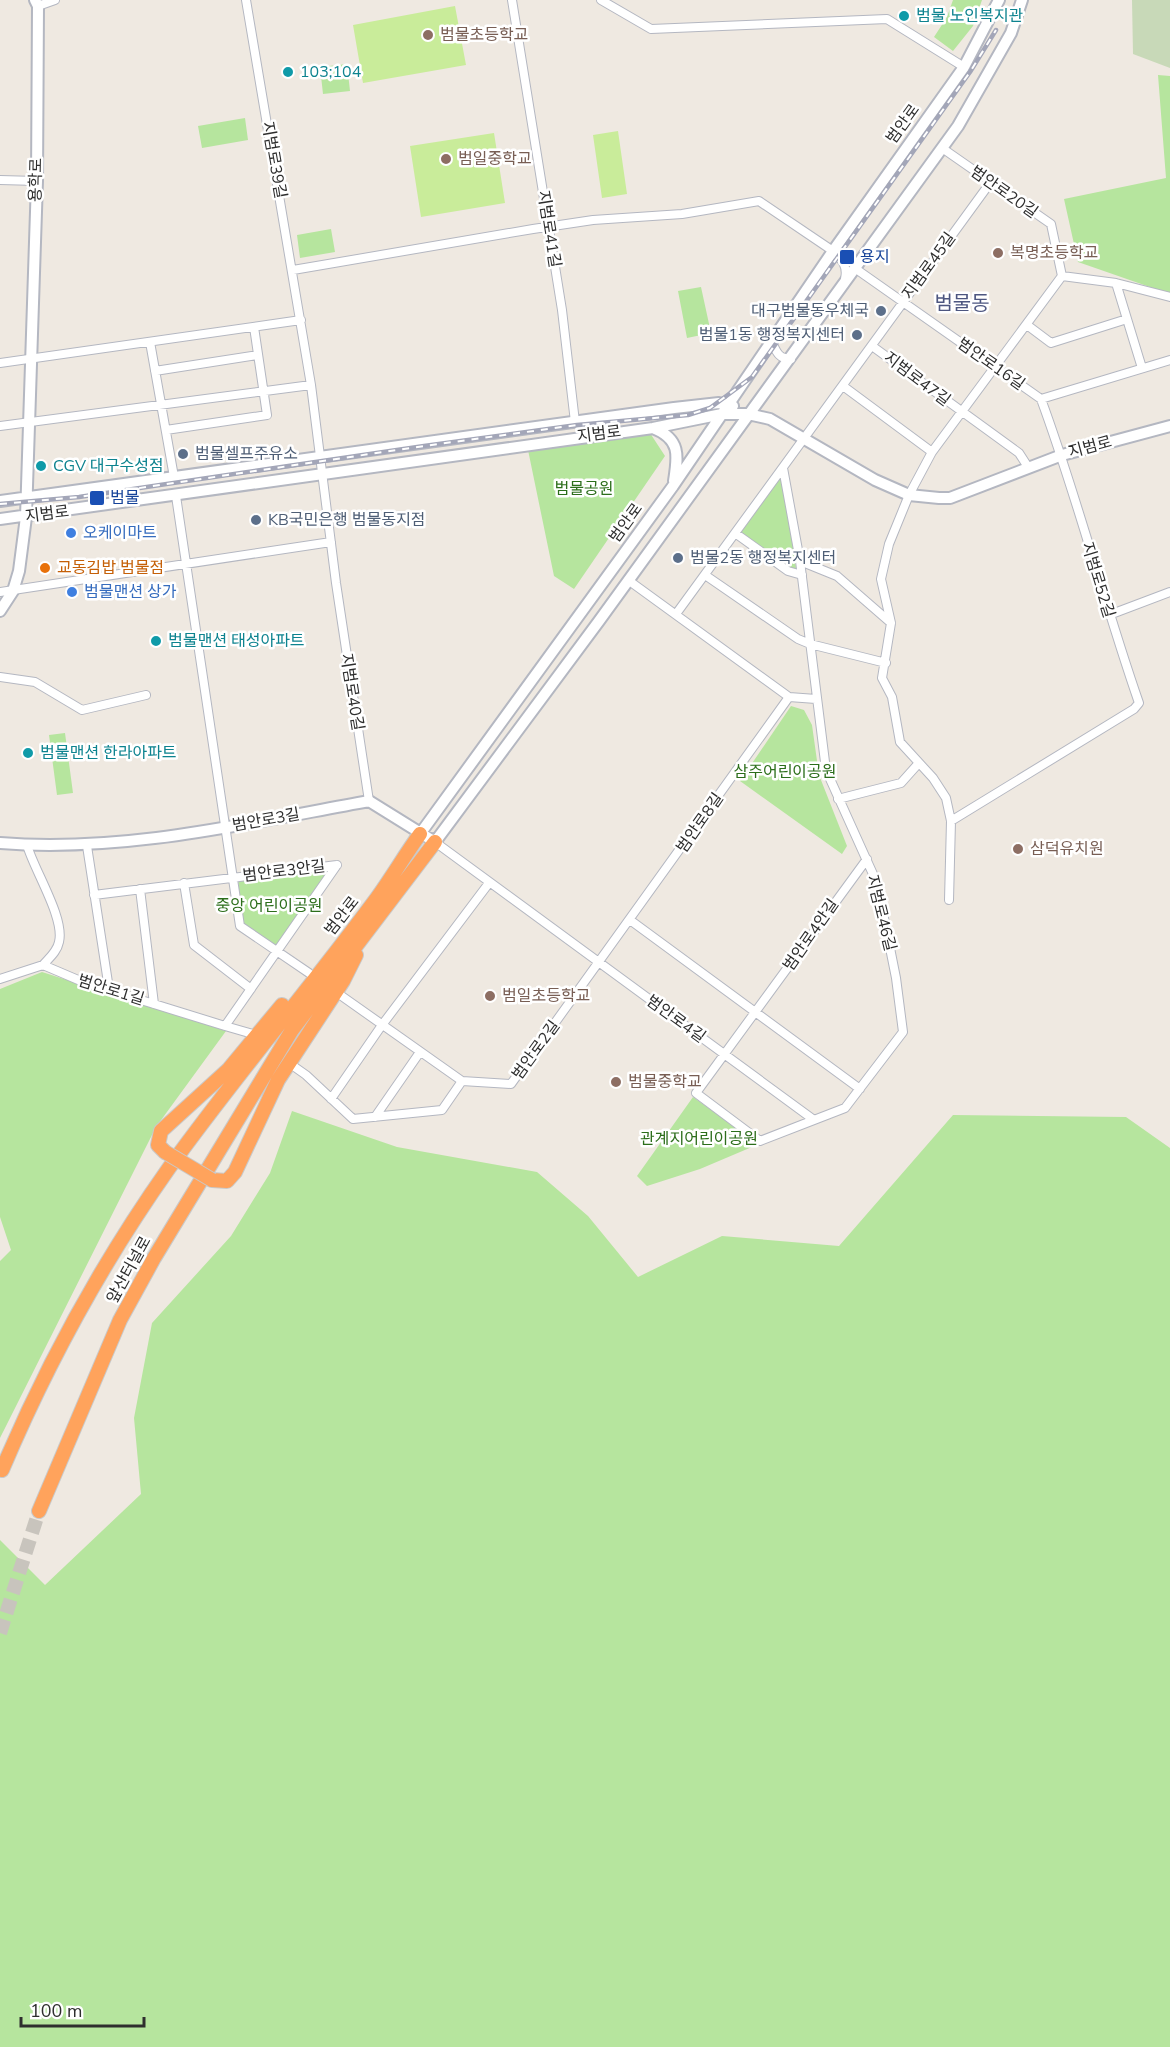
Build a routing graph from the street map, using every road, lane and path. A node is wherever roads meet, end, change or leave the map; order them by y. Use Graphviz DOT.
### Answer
graph roads {
  1 [pos="55,0"];
  2 [pos="246,0"];
  3 [pos="513,0"];
  4 [pos="601,0"];
  5 [pos="1022,0"];
  6 [pos="37,3"];
  7 [pos="997,3"];
  8 [pos="964,68"];
  9 [pos="942,148"];
  10 [pos="0,180"];
  11 [pos="37,181"];
  12 [pos="990,183"];
  13 [pos="548,227"];
  14 [pos="833,251"];
  15 [pos="856,269"];
  16 [pos="293,270"];
  17 [pos="1062,276"];
  18 [pos="1116,283"];
  19 [pos="843,287"];
  20 [pos="1170,297"];
  21 [pos="903,302"];
  22 [pos="1127,319"];
  23 [pos="301,320"];
  24 [pos="1027,325"];
  25 [pos="254,327"];
  26 [pos="771,340"];
  27 [pos="150,342"];
  28 [pos="872,346"];
  29 [pos="258,355"];
  30 [pos="791,358"];
  31 [pos="30,360"];
  32 [pos="1170,360"];
  33 [pos="0,363"];
  34 [pos="996,367"];
  35 [pos="1142,368"];
  36 [pos="155,371"];
  37 [pos="311,385"];
  38 [pos="843,386"];
  39 [pos="263,391"];
  40 [pos="1041,399"];
  41 [pos="161,404"];
  42 [pos="729,404"];
  43 [pos="962,413"];
  44 [pos="722,414"];
  45 [pos="748,414"];
  46 [pos="575,422"];
  47 [pos="29,423"];
  48 [pos="0,426"];
  49 [pos="1170,426"];
  50 [pos="653,428"];
  51 [pos="166,430"];
  52 [pos="806,439"];
  53 [pos="932,452"];
  54 [pos="1062,455"];
  55 [pos="322,457"];
  56 [pos="1028,467"];
  57 [pos="783,468"];
  58 [pos="324,474"];
  59 [pos="174,477"];
  60 [pos="673,486"];
  61 [pos="909,495"];
  62 [pos="176,496"];
  63 [pos="27,498"];
  64 [pos="0,501"];
  65 [pos="26,517"];
  66 [pos="0,519"];
  67 [pos="735,533"];
  68 [pos="332,545"];
  69 [pos="800,561"];
  70 [pos="185,565"];
  71 [pos="705,575"];
  72 [pos="802,575"];
  73 [pos="628,580"];
  74 [pos="13,591"];
  75 [pos="0,592"];
  76 [pos="1170,592"];
  77 [pos="0,611"];
  78 [pos="676,614"];
  79 [pos="1108,615"];
  80 [pos="891,623"];
  81 [pos="810,644"];
  82 [pos="886,663"];
  83 [pos="0,677"];
  84 [pos="146,695"];
  85 [pos="789,698"];
  86 [pos="816,699"];
  87 [pos="918,764"];
  88 [pos="838,799"];
  89 [pos="369,801"];
  90 [pos="951,821"];
  91 [pos="225,828"];
  92 [pos="420,834"];
  93 [pos="435,842"];
  94 [pos="0,843"];
  95 [pos="27,845"];
  96 [pos="87,846"];
  97 [pos="867,859"];
  98 [pos="233,877"];
  99 [pos="184,883"];
  100 [pos="489,883"];
  101 [pos="140,889"];
  102 [pos="94,895"];
  103 [pos="375,900"];
  104 [pos="949,900"];
  105 [pos="375,919"];
  106 [pos="630,920"];
  107 [pos="277,952"];
  108 [pos="599,963"];
  109 [pos="43,965"];
  110 [pos="309,973"];
  111 [pos="0,979"];
  112 [pos="109,989"];
  113 [pos="251,989"];
  114 [pos="336,992"];
  115 [pos="154,1004"];
  116 [pos="756,1012"];
  117 [pos="382,1025"];
  118 [pos="225,1026"];
  119 [pos="256,1035"];
  120 [pos="259,1051"];
  121 [pos="420,1052"];
  122 [pos="724,1054"];
  123 [pos="273,1059"];
  124 [pos="289,1063"];
  125 [pos="462,1081"];
  126 [pos="860,1089"];
  127 [pos="331,1099"];
  128 [pos="375,1117"];
  129 [pos="814,1120"];
  130 [pos="2,1470"];
  131 [pos="39,1511"];
  1 -- 6 [label="street"];
  2 -- 16 [label="street, 지범로39길"];
  3 -- 13 [label="street, 지범로41길"];
  4 -- 8 [label="street"];
  5 -- 9 [label="main road"];
  6 -- 11 [label="main road, 용학로"];
  7 -- 8 [label="main road, 범안로"];
  8 -- 14 [label="main road, 범안로"];
  9 -- 12 [label="street, 범안로20길"];
  9 -- 15 [label="main road"];
  10 -- 11 [label="street"];
  11 -- 31 [label="main road, 용학로"];
  12 -- 17 [label="street, 범안로20길"];
  12 -- 21 [label="street, 지범로45길"];
  13 -- 14 [label="street"];
  13 -- 16 [label="street"];
  13 -- 46 [label="street, 지범로41길"];
  14 -- 19 [label="street"];
  14 -- 26 [label="main road, 범안로"];
  15 -- 19 [label="main road, 범안로"];
  15 -- 21 [label="street, 범안로16길"];
  16 -- 23 [label="street, 지범로39길"];
  17 -- 18 [label="street"];
  17 -- 24 [label="street, 지범로47길"];
  18 -- 20 [label="street"];
  18 -- 22 [label="street"];
  19 -- 30 [label="main road, 범안로"];
  21 -- 28 [label="street, 지범로45길"];
  21 -- 34 [label="street, 범안로16길"];
  22 -- 24 [label="street"];
  22 -- 35 [label="street"];
  23 -- 25 [label="street"];
  23 -- 37 [label="street, 지범로39길"];
  24 -- 34 [label="street, 지범로47길"];
  25 -- 27 [label="street"];
  25 -- 29 [label="street"];
  26 -- 30 [label="street"];
  26 -- 42 [label="main road, 범안로"];
  27 -- 31 [label="street"];
  27 -- 36 [label="street"];
  28 -- 38 [label="street, 지범로45길"];
  28 -- 43 [label="street, 지범로47길"];
  29 -- 36 [label="street"];
  29 -- 39 [label="street"];
  30 -- 45 [label="main road, 범안로"];
  31 -- 33 [label="street"];
  31 -- 47 [label="main road, 용학로"];
  32 -- 35 [label="street, 범안로16길"];
  34 -- 40 [label="street, 범안로16길"];
  34 -- 43 [label="street, 지범로47길"];
  35 -- 40 [label="street, 범안로16길"];
  36 -- 41 [label="street"];
  37 -- 39 [label="street"];
  37 -- 55 [label="street, 지범로39길"];
  38 -- 52 [label="street, 지범로45길"];
  38 -- 53 [label="street"];
  39 -- 41 [label="street"];
  39 -- 51 [label="street"];
  40 -- 54 [label="street, 지범로52길"];
  41 -- 47 [label="street"];
  41 -- 51 [label="street"];
  42 -- 44 [label="main road, 범안로"];
  42 -- 45 [label="main road"];
  42 -- 46 [label="main road"];
  43 -- 53 [label="street, 지범로47길"];
  43 -- 56 [label="street, 지범로47길"];
  44 -- 45 [label="main road, 지범로"];
  44 -- 50 [label="main road, 지범로"];
  44 -- 60 [label="main road, 범안로"];
  45 -- 52 [label="main road, 지범로"];
  45 -- 73 [label="main road, 범안로"];
  46 -- 55 [label="main road"];
  47 -- 48 [label="street"];
  47 -- 63 [label="main road, 용학로"];
  49 -- 54 [label="main road, 지범로"];
  50 -- 58 [label="main road, 지범로"];
  50 -- 60 [label="main road"];
  51 -- 59 [label="street"];
  52 -- 57 [label="street"];
  52 -- 61 [label="main road, 지범로"];
  53 -- 61 [label="street, 지범로47길"];
  54 -- 56 [label="main road, 지범로"];
  54 -- 79 [label="street, 지범로52길"];
  55 -- 58 [label="street, 지범로39길"];
  55 -- 59 [label="main road"];
  56 -- 61 [label="main road, 지범로"];
  57 -- 67 [label="street"];
  57 -- 69 [label="street, 지범로46길"];
  58 -- 62 [label="main road, 지범로"];
  58 -- 68 [label="street"];
  59 -- 63 [label="main road"];
  60 -- 92 [label="main road, 범안로"];
  61 -- 80 [label="street, 지범로47길"];
  62 -- 65 [label="main road, 지범로"];
  62 -- 70 [label="street, 범안로3안길"];
  63 -- 64 [label="main road"];
  63 -- 65 [label="main road, 용학로"];
  65 -- 66 [label="main road, 지범로"];
  65 -- 74 [label="main road, 용학로"];
  67 -- 71 [label="street"];
  67 -- 72 [label="street"];
  68 -- 70 [label="street"];
  68 -- 89 [label="street, 지범로40길"];
  69 -- 72 [label="street, 지범로46길"];
  69 -- 80 [label="street"];
  70 -- 74 [label="street"];
  70 -- 91 [label="street, 범안로3안길"];
  71 -- 78 [label="street"];
  71 -- 81 [label="street"];
  72 -- 81 [label="street, 지범로46길"];
  73 -- 78 [label="street"];
  73 -- 93 [label="main road, 범안로"];
  74 -- 75 [label="street"];
  74 -- 77 [label="main road, 용학로"];
  76 -- 79 [label="street"];
  78 -- 85 [label="street"];
  79 -- 90 [label="street, 지범로52길"];
  80 -- 82 [label="street"];
  81 -- 82 [label="street"];
  81 -- 86 [label="street, 지범로46길"];
  82 -- 87 [label="street"];
  83 -- 84 [label="street"];
  85 -- 86 [label="street"];
  85 -- 106 [label="street, 범안로8길"];
  86 -- 88 [label="street, 지범로46길"];
  87 -- 88 [label="street"];
  87 -- 90 [label="street"];
  88 -- 97 [label="street, 지범로46길"];
  89 -- 91 [label="main road, 범안로3길"];
  89 -- 92 [label="main road"];
  90 -- 104 [label="street"];
  91 -- 96 [label="main road, 범안로3길"];
  91 -- 98 [label="street, 범안로3안길"];
  92 -- 93 [label="main road"];
  92 -- 103 [label="highway, 범안로"];
  93 -- 100 [label="street, 범안로4길"];
  93 -- 105 [label="highway, 범안로"];
  94 -- 95 [label="main road, 범안로3길"];
  95 -- 96 [label="main road, 범안로3길"];
  95 -- 109 [label="street"];
  96 -- 102 [label="street"];
  97 -- 116 [label="street, 범안로4안길"];
  97 -- 126 [label="street, 지범로46길"];
  98 -- 99 [label="street, 범안로3안길"];
  98 -- 107 [label="street, 범안로3안길"];
  98 -- 107 [label="street, 범안로3안길"];
  99 -- 101 [label="street, 범안로3안길"];
  99 -- 113 [label="street"];
  100 -- 108 [label="street, 범안로4길"];
  100 -- 117 [label="street"];
  101 -- 102 [label="street, 범안로3안길"];
  101 -- 115 [label="street"];
  102 -- 112 [label="street"];
  103 -- 110 [label="highway"];
  103 -- 120 [label="highway, 범안로"];
  105 -- 114 [label="highway"];
  105 -- 123 [label="highway, 범안로"];
  106 -- 108 [label="street, 범안로8길"];
  106 -- 116 [label="street"];
  107 -- 110 [label="street"];
  107 -- 113 [label="street, 범안로3안길"];
  108 -- 122 [label="street, 범안로4길"];
  108 -- 125 [label="street, 범안로2길"];
  109 -- 111 [label="street"];
  109 -- 112 [label="street, 범안로1길"];
  110 -- 119 [label="highway"];
  112 -- 115 [label="street, 범안로1길"];
  113 -- 118 [label="street, 범안로3안길"];
  114 -- 117 [label="street"];
  114 -- 124 [label="highway"];
  115 -- 118 [label="street, 범안로1길"];
  116 -- 122 [label="street, 범안로4안길"];
  116 -- 126 [label="street"];
  117 -- 121 [label="street"];
  117 -- 127 [label="street"];
  118 -- 119 [label="street"];
  119 -- 124 [label="highway, bridge"];
  120 -- 130 [label="highway, 앞산터널로"];
  121 -- 125 [label="street"];
  121 -- 128 [label="street"];
  122 -- 129 [label="street, 범안로4길"];
  122 -- 129 [label="street, 범안로4안길"];
  123 -- 131 [label="highway, 앞산터널로"];
  124 -- 127 [label="street"];
  125 -- 128 [label="street"];
  126 -- 129 [label="street"];
  127 -- 128 [label="street"];
}
